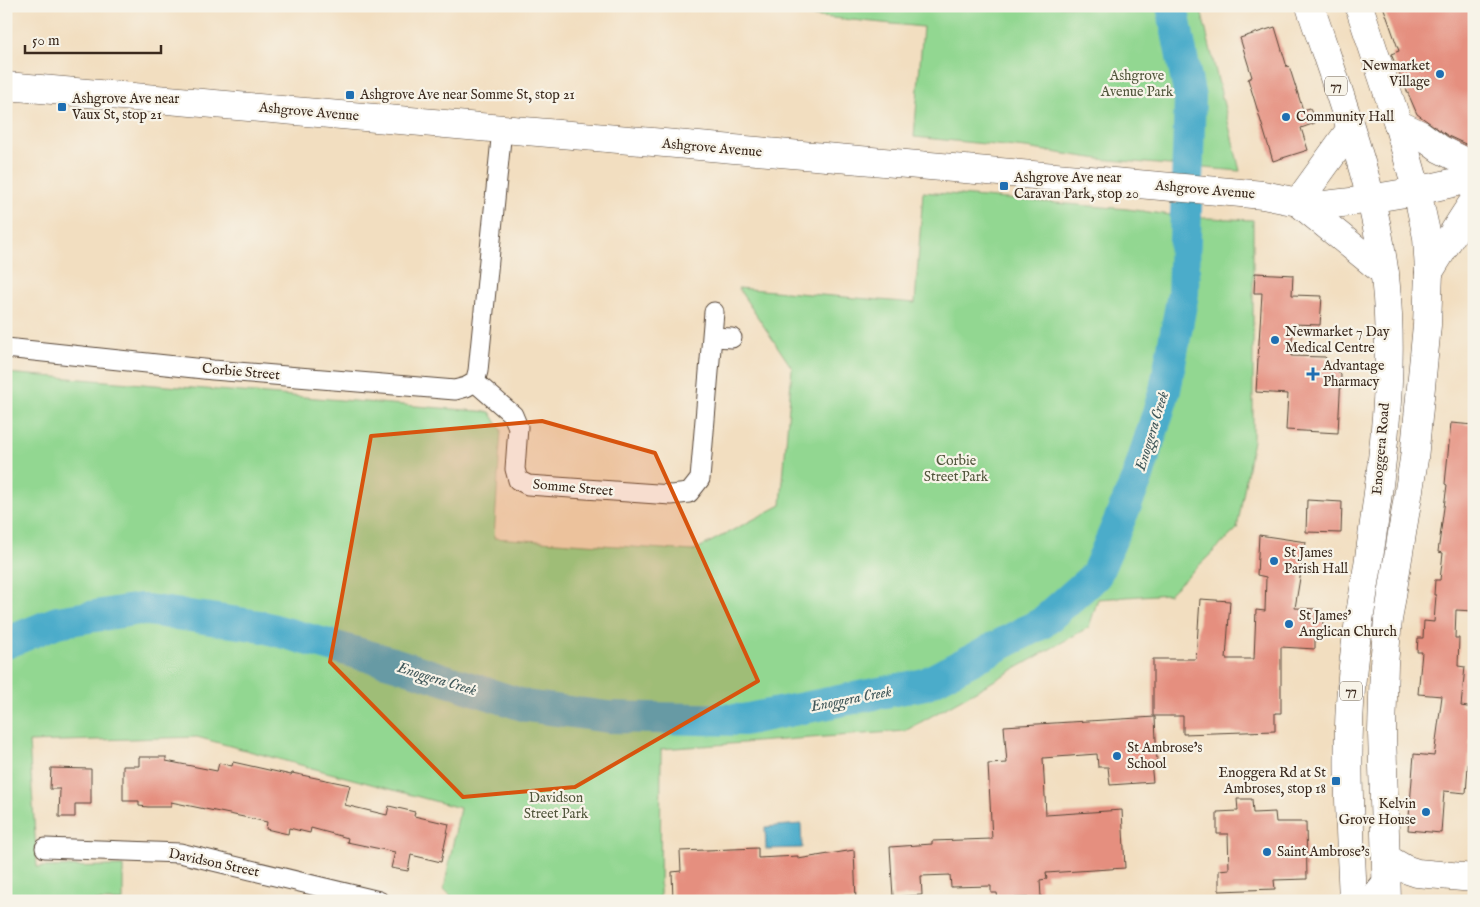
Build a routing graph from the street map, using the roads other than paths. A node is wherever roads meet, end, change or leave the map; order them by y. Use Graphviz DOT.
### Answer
graph roads {
  1 [pos="1310,6"];
  2 [pos="1359,6"];
  3 [pos="6,86"];
  4 [pos="1398,124"];
  5 [pos="502,129"];
  6 [pos="1350,130"];
  7 [pos="1474,166"];
  8 [pos="1474,178"];
  9 [pos="1417,191"];
  10 [pos="1370,199"];
  11 [pos="1298,202"];
  12 [pos="1474,202"];
  13 [pos="1429,272"];
  14 [pos="1384,273"];
  15 [pos="714,312"];
  16 [pos="713,337"];
  17 [pos="732,338"];
  18 [pos="6,348"];
  19 [pos="475,382"];
  20 [pos="45,848"];
  21 [pos="1387,878"];
  22 [pos="1474,878"];
  23 [pos="379,901"];
  24 [pos="1353,901"];
  25 [pos="1370,901"];
  1 -- 6 [label="main road, Enoggera Road / 77"];
  2 -- 4 [label="main road, 77"];
  3 -- 5 [label="main road, Ashgrove Avenue"];
  4 -- 7 [label="main road"];
  4 -- 9 [label="main road, 77"];
  5 -- 11 [label="main road, Ashgrove Avenue"];
  5 -- 19 [label="street"];
  6 -- 10 [label="main road, Enoggera Road / 77"];
  6 -- 11 [label="main road"];
  8 -- 9 [label="main road, Ashgrove Avenue"];
  9 -- 10 [label="main road, Ashgrove Avenue"];
  9 -- 13 [label="main road, 77"];
  10 -- 11 [label="main road, Ashgrove Avenue"];
  10 -- 14 [label="main road, Enoggera Road / 77"];
  11 -- 14 [label="main road"];
  12 -- 13 [label="main road"];
  13 -- 21 [label="main road, 77"];
  14 -- 24 [label="main road, Enoggera Road / 77"];
  15 -- 16 [label="street, Somme Street"];
  16 -- 17 [label="street"];
  16 -- 19 [label="street, Somme Street"];
  18 -- 19 [label="street, Corbie Street"];
  20 -- 23 [label="street, Davidson Street"];
  21 -- 22 [label="main road"];
  21 -- 25 [label="street"];
}
